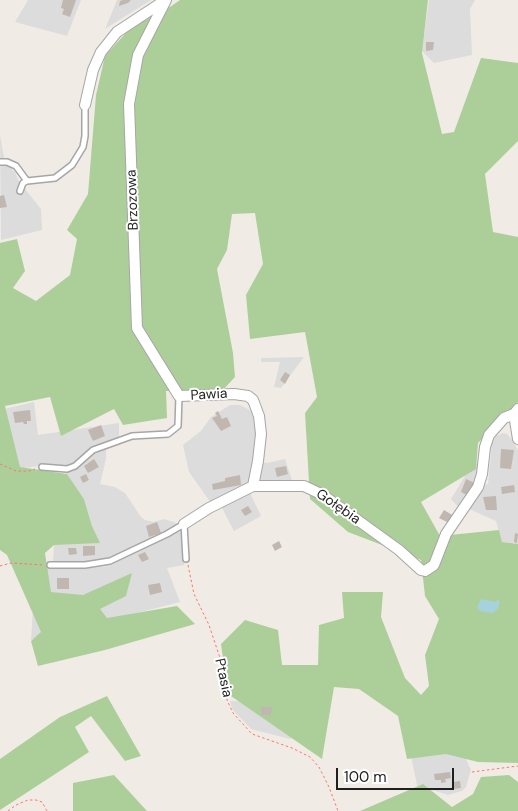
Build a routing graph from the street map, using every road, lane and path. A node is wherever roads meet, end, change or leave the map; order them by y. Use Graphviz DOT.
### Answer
graph roads {
  1 [pos="166,0"];
  2 [pos="85,105"];
  3 [pos="0,162"];
  4 [pos="27,181"];
  5 [pos="20,191"];
  6 [pos="179,396"];
  7 [pos="516,411"];
  8 [pos="518,439"];
  9 [pos="0,464"];
  10 [pos="42,467"];
  11 [pos="253,486"];
  12 [pos="184,524"];
  13 [pos="186,559"];
  14 [pos="50,565"];
  15 [pos="0,566"];
  16 [pos="518,766"];
  17 [pos="472,772"];
  18 [pos="8,811"];
  19 [pos="47,811"];
  20 [pos="338,811"];
  1 -- 2 [label="street"];
  1 -- 6 [label="street, Brzozowa"];
  2 -- 4 [label="lane"];
  3 -- 4 [label="lane"];
  4 -- 5 [label="lane"];
  6 -- 10 [label="lane, Pawia"];
  6 -- 11 [label="street, Pawia"];
  7 -- 8 [label="street"];
  7 -- 11 [label="street, Gołębia"];
  9 -- 10 [label="path"];
  11 -- 12 [label="street, Gołębia"];
  12 -- 13 [label="lane"];
  12 -- 14 [label="lane, Gołębia"];
  13 -- 20 [label="path, Ptasia"];
  14 -- 15 [label="path"];
  16 -- 17 [label="path"];
  18 -- 19 [label="path"];
}
